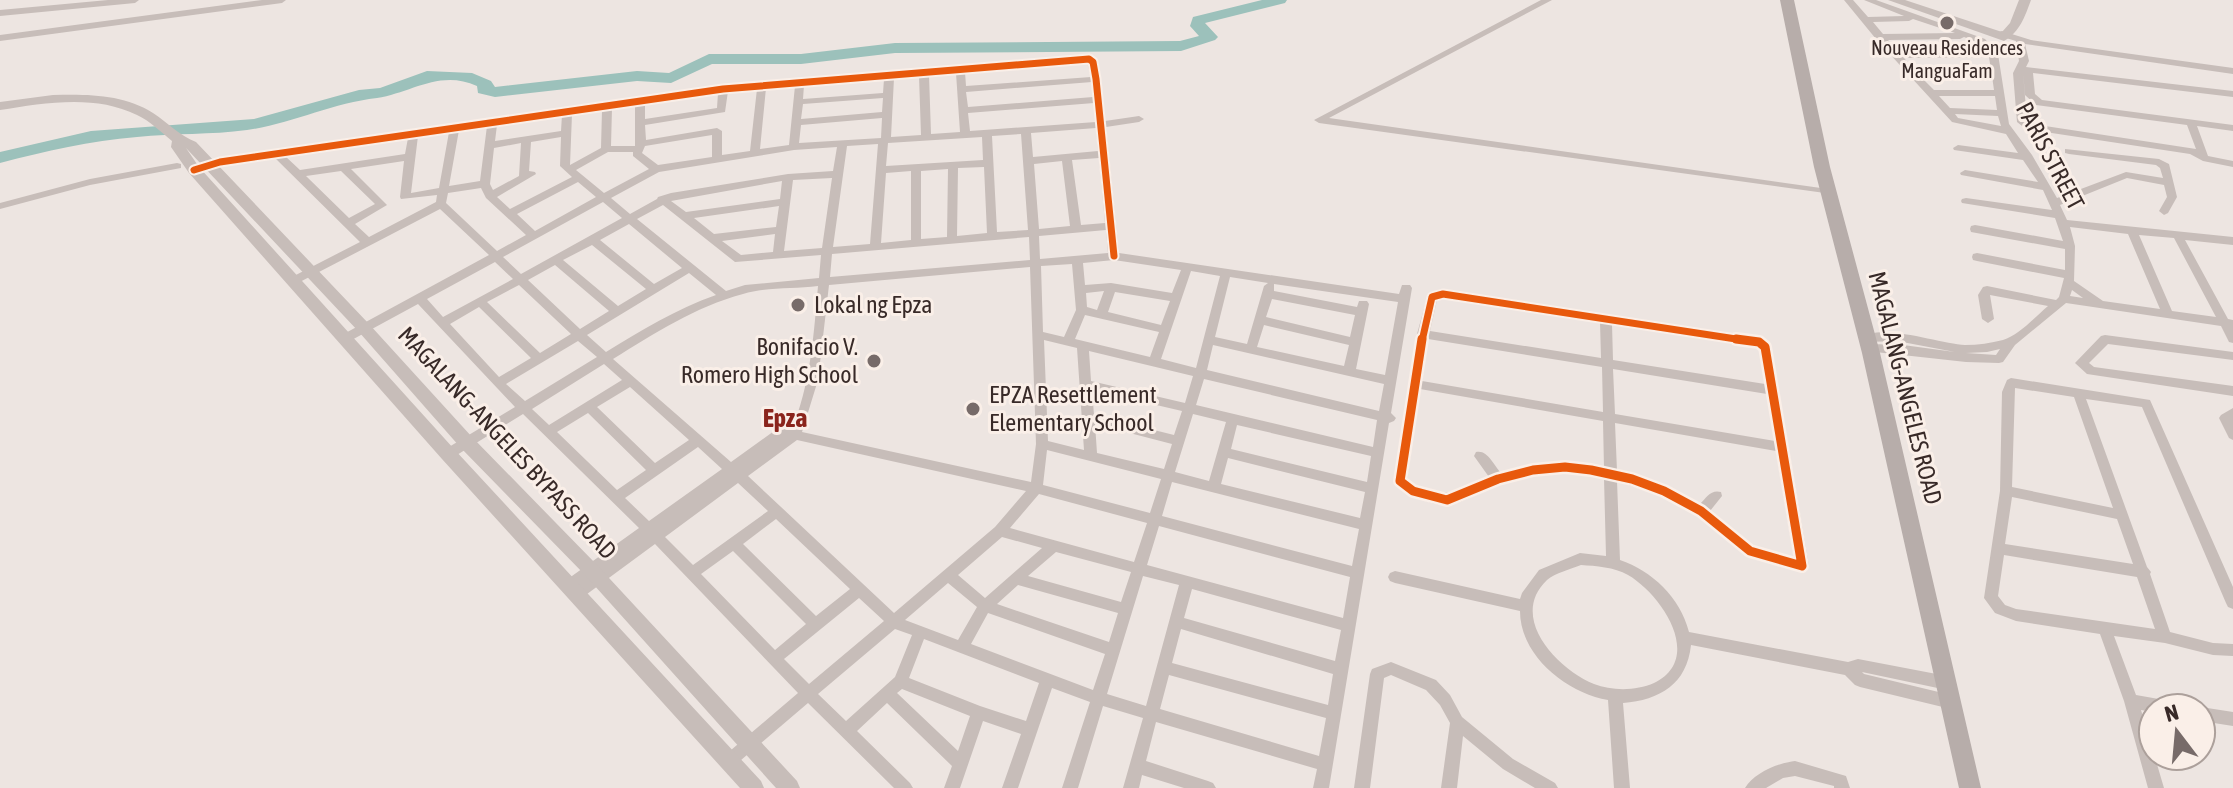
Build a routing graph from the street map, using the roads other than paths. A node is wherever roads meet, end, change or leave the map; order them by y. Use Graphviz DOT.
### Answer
graph roads {
  1 [pos="135,0"];
  2 [pos="201,0"];
  3 [pos="282,0"];
  4 [pos="1548,0"];
  5 [pos="1787,0"];
  6 [pos="1848,0"];
  7 [pos="1868,0"];
  8 [pos="1894,0"];
  9 [pos="1902,0"];
  10 [pos="2025,0"];
  11 [pos="242,3"];
  12 [pos="198,11"];
  13 [pos="0,13"];
  14 [pos="1915,18"];
  15 [pos="1864,20"];
  16 [pos="1971,36"];
  17 [pos="2010,36"];
  18 [pos="1879,37"];
  19 [pos="0,38"];
  20 [pos="1993,54"];
  21 [pos="1897,55"];
  22 [pos="960,69"];
  23 [pos="2025,69"];
  24 [pos="924,71"];
  25 [pos="2233,71"];
  26 [pos="1997,73"];
  27 [pos="889,74"];
  28 [pos="1914,75"];
  29 [pos="1096,79"];
  30 [pos="800,81"];
  31 [pos="762,84"];
  32 [pos="723,89"];
  33 [pos="962,89"];
  34 [pos="1929,93"];
  35 [pos="1998,93"];
  36 [pos="2233,94"];
  37 [pos="889,95"];
  38 [pos="1097,100"];
  39 [pos="640,101"];
  40 [pos="797,102"];
  41 [pos="0,106"];
  42 [pos="607,106"];
  43 [pos="722,110"];
  44 [pos="964,110"];
  45 [pos="1946,111"];
  46 [pos="567,112"];
  47 [pos="2000,113"];
  48 [pos="888,115"];
  49 [pos="1139,119"];
  50 [pos="492,122"];
  51 [pos="797,122"];
  52 [pos="641,123"];
  53 [pos="2191,123"];
  54 [pos="1099,125"];
  55 [pos="2233,128"];
  56 [pos="454,129"];
  57 [pos="1026,130"];
  58 [pos="717,131"];
  59 [pos="2008,131"];
  60 [pos="566,133"];
  61 [pos="987,133"];
  62 [pos="965,134"];
  63 [pos="413,135"];
  64 [pos="926,137"];
  65 [pos="526,140"];
  66 [pos="884,140"];
  67 [pos="843,143"];
  68 [pos="490,145"];
  69 [pos="640,146"];
  70 [pos="794,147"];
  71 [pos="1958,148"];
  72 [pos="606,149"];
  73 [pos="755,151"];
  74 [pos="2069,151"];
  75 [pos="1103,154"];
  76 [pos="278,155"];
  77 [pos="2117,155"];
  78 [pos="410,157"];
  79 [pos="717,157"];
  80 [pos="2028,157"];
  81 [pos="2204,157"];
  82 [pos="1067,158"];
  83 [pos="1028,161"];
  84 [pos="989,163"];
  85 [pos="2233,164"];
  86 [pos="953,165"];
  87 [pos="193,167"];
  88 [pos="343,167"];
  89 [pos="916,168"];
  90 [pos="656,169"];
  91 [pos="881,170"];
  92 [pos="575,173"];
  93 [pos="1965,173"];
  94 [pos="298,174"];
  95 [pos="837,174"];
  96 [pos="2126,175"];
  97 [pos="788,177"];
  98 [pos="2169,183"];
  99 [pos="485,184"];
  100 [pos="2047,187"];
  101 [pos="1828,192"];
  102 [pos="603,195"];
  103 [pos="490,196"];
  104 [pos="443,197"];
  105 [pos="662,199"];
  106 [pos="1966,201"];
  107 [pos="785,202"];
  108 [pos="0,206"];
  109 [pos="2164,211"];
  110 [pos="509,214"];
  111 [pos="2059,214"];
  112 [pos="685,216"];
  113 [pos="629,217"];
  114 [pos="347,224"];
  115 [pos="1110,226"];
  116 [pos="1076,229"];
  117 [pos="1975,229"];
  118 [pos="781,230"];
  119 [pos="2132,230"];
  120 [pos="1034,233"];
  121 [pos="2177,234"];
  122 [pos="534,236"];
  123 [pos="992,236"];
  124 [pos="713,238"];
  125 [pos="592,239"];
  126 [pos="952,240"];
  127 [pos="2230,240"];
  128 [pos="367,242"];
  129 [pos="916,243"];
  130 [pos="875,246"];
  131 [pos="2070,246"];
  132 [pos="827,250"];
  133 [pos="2233,251"];
  134 [pos="778,255"];
  135 [pos="497,256"];
  136 [pos="1114,256"];
  137 [pos="1977,257"];
  138 [pos="1077,258"];
  139 [pos="555,259"];
  140 [pos="1035,262"];
  141 [pos="1187,267"];
  142 [pos="690,268"];
  143 [pos="312,271"];
  144 [pos="1226,273"];
  145 [pos="520,279"];
  146 [pos="1271,279"];
  147 [pos="2069,279"];
  148 [pos="294,281"];
  149 [pos="824,282"];
  150 [pos="1111,287"];
  151 [pos="1080,289"];
  152 [pos="654,290"];
  153 [pos="1365,293"];
  154 [pos="1268,294"];
  155 [pos="723,295"];
  156 [pos="419,298"];
  157 [pos="1177,298"];
  158 [pos="480,302"];
  159 [pos="2061,302"];
  160 [pos="2101,305"];
  161 [pos="1082,310"];
  162 [pos="617,312"];
  163 [pos="1361,312"];
  164 [pos="1101,315"];
  165 [pos="2169,316"];
  166 [pos="1606,318"];
  167 [pos="1988,319"];
  168 [pos="1260,320"];
  169 [pos="443,322"];
  170 [pos="2229,323"];
  171 [pos="364,328"];
  172 [pos="1166,330"];
  173 [pos="1423,334"];
  174 [pos="579,335"];
  175 [pos="1039,335"];
  176 [pos="344,339"];
  177 [pos="2233,339"];
  178 [pos="1208,340"];
  179 [pos="1354,342"];
  180 [pos="1067,343"];
  181 [pos="1868,343"];
  182 [pos="1083,347"];
  183 [pos="1251,349"];
  184 [pos="2233,356"];
  185 [pos="606,358"];
  186 [pos="539,359"];
  187 [pos="1154,363"];
  188 [pos="1607,364"];
  189 [pos="1349,372"];
  190 [pos="1200,373"];
  191 [pos="629,381"];
  192 [pos="1390,381"];
  193 [pos="498,383"];
  194 [pos="1086,384"];
  195 [pos="1415,384"];
  196 [pos="1772,390"];
  197 [pos="2233,391"];
  198 [pos="2078,392"];
  199 [pos="523,407"];
  200 [pos="589,407"];
  201 [pos="1189,407"];
  202 [pos="1387,417"];
  203 [pos="1609,417"];
  204 [pos="1089,418"];
  205 [pos="1233,418"];
  206 [pos="548,432"];
  207 [pos="790,432"];
  208 [pos="697,441"];
  209 [pos="1179,441"];
  210 [pos="466,442"];
  211 [pos="1042,444"];
  212 [pos="1780,447"];
  213 [pos="1223,452"];
  214 [pos="1378,453"];
  215 [pos="448,454"];
  216 [pos="1091,455"];
  217 [pos="1480,456"];
  218 [pos="654,470"];
  219 [pos="736,474"];
  220 [pos="1167,475"];
  221 [pos="1613,475"];
  222 [pos="1498,479"];
  223 [pos="1214,487"];
  224 [pos="1036,488"];
  225 [pos="1372,488"];
  226 [pos="2006,491"];
  227 [pos="1716,496"];
  228 [pos="616,497"];
  229 [pos="1701,511"];
  230 [pos="776,512"];
  231 [pos="2122,515"];
  232 [pos="1154,519"];
  233 [pos="1366,525"];
  234 [pos="1000,531"];
  235 [pos="653,533"];
  236 [pos="733,543"];
  237 [pos="1054,545"];
  238 [pos="2000,549"];
  239 [pos="1613,562"];
  240 [pos="1138,568"];
  241 [pos="2144,572"];
  242 [pos="1357,573"];
  243 [pos="691,574"];
  244 [pos="595,575"];
  245 [pos="948,575"];
  246 [pos="1395,577"];
  247 [pos="1017,579"];
  248 [pos="1187,582"];
  249 [pos="574,589"];
  250 [pos="858,591"];
  251 [pos="2233,603"];
  252 [pos="985,606"];
  253 [pos="1524,606"];
  254 [pos="1125,609"];
  255 [pos="894,622"];
  256 [pos="1177,622"];
  257 [pos="816,625"];
  258 [pos="1347,625"];
  259 [pos="2105,629"];
  260 [pos="920,632"];
  261 [pos="1684,637"];
  262 [pos="2165,637"];
  263 [pos="961,648"];
  264 [pos="1112,650"];
  265 [pos="2233,650"];
  266 [pos="775,658"];
  267 [pos="1164,667"];
  268 [pos="1339,669"];
  269 [pos="900,681"];
  270 [pos="1047,681"];
  271 [pos="1949,692"];
  272 [pos="887,693"];
  273 [pos="809,695"];
  274 [pos="1615,695"];
  275 [pos="1097,698"];
  276 [pos="2131,701"];
  277 [pos="2137,702"];
  278 [pos="979,713"];
  279 [pos="1333,713"];
  280 [pos="1151,714"];
  281 [pos="1457,722"];
  282 [pos="1029,729"];
  283 [pos="846,731"];
  284 [pos="750,743"];
  285 [pos="729,761"];
  286 [pos="960,763"];
  287 [pos="1326,765"];
  288 [pos="1137,766"];
  289 [pos="1544,787"];
  290 [pos="754,788"];
  291 [pos="790,788"];
  292 [pos="905,788"];
  293 [pos="952,788"];
  294 [pos="1010,788"];
  295 [pos="1070,788"];
  296 [pos="1131,788"];
  297 [pos="1208,788"];
  298 [pos="1321,788"];
  299 [pos="1362,788"];
  300 [pos="1449,788"];
  301 [pos="1622,788"];
  302 [pos="1753,788"];
  303 [pos="1842,788"];
  304 [pos="1970,788"];
  305 [pos="2156,788"];
  1 -- 13 [label="street"];
  2 -- 12 [label="street"];
  3 -- 11 [label="street"];
  4 -- 101 [label="street"];
  5 -- 101 [label="main road, MAGALANG-ANGELES ROAD"];
  6 -- 15 [label="street"];
  7 -- 14 [label="street"];
  8 -- 17 [label="street"];
  9 -- 17 [label="street"];
  10 -- 17 [label="street"];
  11 -- 12 [label="street"];
  12 -- 19 [label="street"];
  14 -- 15 [label="street"];
  14 -- 16 [label="street"];
  15 -- 18 [label="street"];
  16 -- 18 [label="street"];
  16 -- 20 [label="street"];
  17 -- 23 [label="street"];
  17 -- 25 [label="street"];
  18 -- 21 [label="street"];
  20 -- 21 [label="street"];
  20 -- 26 [label="street, PARIS STREET"];
  21 -- 28 [label="street"];
  22 -- 24 [label="street"];
  22 -- 29 [label="street"];
  22 -- 33 [label="street"];
  23 -- 36 [label="street"];
  23 -- 53 [label="street"];
  23 -- 81 [label="street"];
  24 -- 27 [label="street"];
  24 -- 64 [label="street"];
  26 -- 28 [label="street"];
  26 -- 35 [label="street, PARIS STREET"];
  27 -- 30 [label="street"];
  27 -- 37 [label="street"];
  28 -- 34 [label="street"];
  29 -- 33 [label="street"];
  29 -- 38 [label="street"];
  30 -- 31 [label="street"];
  30 -- 40 [label="street"];
  31 -- 32 [label="street"];
  31 -- 73 [label="street"];
  32 -- 39 [label="street"];
  32 -- 43 [label="street"];
  33 -- 44 [label="street"];
  34 -- 35 [label="street"];
  34 -- 45 [label="street"];
  35 -- 47 [label="street, PARIS STREET"];
  37 -- 40 [label="street"];
  37 -- 48 [label="street"];
  38 -- 44 [label="street"];
  38 -- 54 [label="street"];
  39 -- 42 [label="street"];
  39 -- 52 [label="street"];
  40 -- 51 [label="street"];
  41 -- 87 [label="street, MAGALANG-ANGELES BYPASS ROAD"];
  42 -- 46 [label="street"];
  42 -- 72 [label="street"];
  43 -- 52 [label="street"];
  43 -- 58 [label="street"];
  44 -- 62 [label="street"];
  45 -- 47 [label="street"];
  45 -- 59 [label="street"];
  46 -- 50 [label="street"];
  46 -- 60 [label="street"];
  47 -- 59 [label="street, PARIS STREET"];
  48 -- 51 [label="street"];
  48 -- 66 [label="street"];
  49 -- 54 [label="street"];
  50 -- 56 [label="street"];
  50 -- 68 [label="street"];
  51 -- 70 [label="street"];
  52 -- 69 [label="street"];
  53 -- 55 [label="street"];
  53 -- 81 [label="street"];
  54 -- 57 [label="street"];
  54 -- 75 [label="street"];
  56 -- 63 [label="street"];
  56 -- 104 [label="street"];
  57 -- 61 [label="street"];
  57 -- 83 [label="street"];
  58 -- 69 [label="street"];
  58 -- 79 [label="street"];
  59 -- 80 [label="street, PARIS STREET"];
  60 -- 65 [label="street"];
  60 -- 92 [label="street"];
  61 -- 62 [label="street"];
  61 -- 84 [label="street"];
  62 -- 64 [label="street"];
  63 -- 76 [label="street"];
  63 -- 78 [label="street"];
  64 -- 66 [label="street"];
  65 -- 68 [label="street"];
  65 -- 103 [label="street"];
  66 -- 67 [label="street"];
  66 -- 91 [label="street"];
  67 -- 70 [label="street"];
  67 -- 95 [label="street"];
  68 -- 99 [label="street"];
  69 -- 72 [label="street"];
  69 -- 90 [label="street"];
  70 -- 73 [label="street"];
  71 -- 80 [label="street"];
  72 -- 92 [label="street"];
  73 -- 79 [label="street"];
  74 -- 77 [label="street"];
  75 -- 82 [label="street"];
  75 -- 115 [label="street"];
  76 -- 87 [label="street"];
  76 -- 94 [label="street"];
  77 -- 96 [label="street"];
  77 -- 98 [label="street"];
  78 -- 88 [label="street"];
  78 -- 104 [label="street"];
  79 -- 90 [label="street"];
  80 -- 100 [label="street, PARIS STREET"];
  81 -- 85 [label="street"];
  82 -- 83 [label="street"];
  82 -- 116 [label="street"];
  83 -- 120 [label="street"];
  84 -- 86 [label="street"];
  84 -- 123 [label="street"];
  86 -- 89 [label="street"];
  86 -- 126 [label="street"];
  87 -- 108 [label="street"];
  87 -- 143 [label="street, MAGALANG-ANGELES BYPASS ROAD"];
  87 -- 148 [label="street, MAGALANG-ANGELES BYPASS ROAD"];
  88 -- 94 [label="street"];
  88 -- 114 [label="street"];
  89 -- 91 [label="street"];
  89 -- 129 [label="street"];
  90 -- 102 [label="street"];
  91 -- 130 [label="street"];
  92 -- 102 [label="street"];
  92 -- 110 [label="street"];
  93 -- 100 [label="street"];
  94 -- 114 [label="street"];
  95 -- 97 [label="street"];
  95 -- 132 [label="street"];
  96 -- 98 [label="street"];
  96 -- 111 [label="street"];
  97 -- 105 [label="street"];
  97 -- 107 [label="street"];
  98 -- 109 [label="street"];
  99 -- 103 [label="street"];
  99 -- 104 [label="street"];
  100 -- 111 [label="street, PARIS STREET"];
  101 -- 181 [label="main road, MAGALANG-ANGELES ROAD"];
  102 -- 113 [label="street"];
  102 -- 122 [label="street"];
  103 -- 110 [label="street"];
  104 -- 128 [label="street"];
  104 -- 135 [label="street"];
  105 -- 112 [label="street"];
  105 -- 113 [label="street"];
  106 -- 111 [label="street"];
  107 -- 112 [label="street"];
  107 -- 118 [label="street"];
  110 -- 122 [label="street"];
  111 -- 119 [label="street"];
  111 -- 131 [label="street, PARIS STREET"];
  112 -- 124 [label="street"];
  113 -- 125 [label="street"];
  113 -- 142 [label="street"];
  114 -- 128 [label="street"];
  115 -- 116 [label="street"];
  115 -- 136 [label="street"];
  116 -- 120 [label="street"];
  117 -- 131 [label="street"];
  118 -- 124 [label="street"];
  118 -- 134 [label="street"];
  119 -- 121 [label="street"];
  119 -- 165 [label="street"];
  120 -- 123 [label="street"];
  120 -- 140 [label="street"];
  121 -- 127 [label="street"];
  121 -- 170 [label="street"];
  122 -- 135 [label="street"];
  123 -- 126 [label="street"];
  124 -- 134 [label="street"];
  125 -- 139 [label="street"];
  125 -- 152 [label="street"];
  126 -- 129 [label="street"];
  127 -- 133 [label="street"];
  128 -- 143 [label="street"];
  129 -- 130 [label="street"];
  130 -- 132 [label="street"];
  131 -- 147 [label="street, PARIS STREET"];
  132 -- 134 [label="street"];
  132 -- 149 [label="street"];
  135 -- 145 [label="street"];
  135 -- 156 [label="street"];
  136 -- 138 [label="street"];
  136 -- 141 [label="street"];
  137 -- 147 [label="street"];
  138 -- 140 [label="street"];
  138 -- 151 [label="street"];
  139 -- 145 [label="street"];
  139 -- 162 [label="street"];
  140 -- 149 [label="street"];
  140 -- 175 [label="street"];
  141 -- 144 [label="street"];
  141 -- 157 [label="street"];
  142 -- 152 [label="street"];
  142 -- 155 [label="street"];
  143 -- 148 [label="street"];
  143 -- 171 [label="street, MAGALANG-ANGELES BYPASS ROAD"];
  144 -- 146 [label="street"];
  144 -- 178 [label="street"];
  145 -- 158 [label="street"];
  145 -- 174 [label="street"];
  146 -- 153 [label="street"];
  146 -- 154 [label="street"];
  147 -- 159 [label="street, PARIS STREET"];
  147 -- 160 [label="street"];
  148 -- 176 [label="street, MAGALANG-ANGELES BYPASS ROAD"];
  149 -- 155 [label="street"];
  149 -- 207 [label="street"];
  150 -- 151 [label="street"];
  150 -- 157 [label="street"];
  150 -- 164 [label="street"];
  151 -- 161 [label="street"];
  152 -- 162 [label="street"];
  153 -- 163 [label="street"];
  153 -- 192 [label="street"];
  154 -- 163 [label="street"];
  154 -- 168 [label="street"];
  155 -- 185 [label="street"];
  156 -- 169 [label="street"];
  156 -- 171 [label="street"];
  157 -- 172 [label="street"];
  158 -- 169 [label="street"];
  158 -- 186 [label="street"];
  159 -- 160 [label="street"];
  159 -- 167 [label="street"];
  159 -- 181 [label="street"];
  160 -- 165 [label="street"];
  161 -- 164 [label="street"];
  161 -- 180 [label="street"];
  162 -- 174 [label="street"];
  163 -- 179 [label="street"];
  164 -- 172 [label="street"];
  165 -- 170 [label="street"];
  166 -- 173 [label="street"];
  166 -- 188 [label="street"];
  166 -- 196 [label="street"];
  168 -- 179 [label="street"];
  168 -- 183 [label="street"];
  169 -- 193 [label="street"];
  170 -- 177 [label="street"];
  171 -- 176 [label="street"];
  171 -- 210 [label="street, MAGALANG-ANGELES BYPASS ROAD"];
  172 -- 187 [label="street"];
  173 -- 188 [label="street"];
  173 -- 195 [label="street"];
  174 -- 185 [label="street"];
  174 -- 186 [label="street"];
  175 -- 180 [label="street"];
  175 -- 211 [label="street"];
  176 -- 215 [label="street, MAGALANG-ANGELES BYPASS ROAD"];
  178 -- 183 [label="street"];
  178 -- 190 [label="street"];
  179 -- 189 [label="street"];
  180 -- 182 [label="street"];
  181 -- 271 [label="main road, MAGALANG-ANGELES ROAD"];
  182 -- 187 [label="street"];
  182 -- 194 [label="street"];
  183 -- 189 [label="street"];
  184 -- 197 [label="street"];
  185 -- 191 [label="street"];
  185 -- 199 [label="street"];
  186 -- 193 [label="street"];
  187 -- 190 [label="street"];
  188 -- 196 [label="street"];
  188 -- 203 [label="street"];
  189 -- 192 [label="street"];
  190 -- 201 [label="street"];
  190 -- 202 [label="street"];
  191 -- 200 [label="street"];
  191 -- 208 [label="street"];
  192 -- 202 [label="street"];
  193 -- 199 [label="street"];
  194 -- 201 [label="street"];
  194 -- 204 [label="street"];
  195 -- 203 [label="street"];
  195 -- 222 [label="street"];
  196 -- 212 [label="street"];
  198 -- 226 [label="street"];
  198 -- 231 [label="street"];
  198 -- 251 [label="street"];
  199 -- 206 [label="street"];
  199 -- 210 [label="street"];
  200 -- 206 [label="street"];
  200 -- 218 [label="street"];
  201 -- 205 [label="street"];
  201 -- 209 [label="street"];
  202 -- 214 [label="street"];
  203 -- 212 [label="street"];
  203 -- 221 [label="street"];
  204 -- 209 [label="street"];
  204 -- 216 [label="street"];
  205 -- 213 [label="street"];
  205 -- 214 [label="street"];
  206 -- 228 [label="street"];
  207 -- 219 [label="street"];
  207 -- 224 [label="street"];
  208 -- 218 [label="street"];
  208 -- 219 [label="street"];
  209 -- 220 [label="street"];
  210 -- 215 [label="street"];
  210 -- 244 [label="street, MAGALANG-ANGELES BYPASS ROAD"];
  211 -- 216 [label="street"];
  211 -- 224 [label="street"];
  212 -- 229 [label="street"];
  213 -- 223 [label="street"];
  213 -- 225 [label="street"];
  214 -- 225 [label="street"];
  215 -- 249 [label="street, MAGALANG-ANGELES BYPASS ROAD"];
  216 -- 220 [label="street"];
  217 -- 222 [label="street"];
  218 -- 228 [label="street"];
  219 -- 230 [label="street"];
  219 -- 235 [label="street"];
  220 -- 223 [label="street"];
  220 -- 232 [label="street"];
  221 -- 222 [label="street"];
  221 -- 229 [label="street"];
  221 -- 239 [label="street"];
  223 -- 233 [label="street"];
  224 -- 232 [label="street"];
  224 -- 234 [label="street"];
  225 -- 233 [label="street"];
  226 -- 231 [label="street"];
  226 -- 238 [label="street"];
  227 -- 229 [label="street"];
  228 -- 235 [label="street"];
  230 -- 236 [label="street"];
  230 -- 250 [label="street"];
  231 -- 241 [label="street"];
  232 -- 240 [label="street"];
  232 -- 242 [label="street"];
  233 -- 242 [label="street"];
  234 -- 237 [label="street"];
  234 -- 245 [label="street"];
  235 -- 243 [label="street"];
  235 -- 244 [label="street"];
  236 -- 243 [label="street"];
  236 -- 257 [label="street"];
  237 -- 240 [label="street"];
  237 -- 247 [label="street"];
  238 -- 241 [label="street"];
  238 -- 259 [label="street"];
  239 -- 253 [label="street"];
  239 -- 261 [label="street"];
  240 -- 248 [label="street"];
  240 -- 254 [label="street"];
  241 -- 262 [label="street"];
  242 -- 258 [label="street"];
  243 -- 266 [label="street"];
  244 -- 249 [label="street"];
  244 -- 284 [label="street, MAGALANG-ANGELES BYPASS ROAD"];
  245 -- 252 [label="street"];
  245 -- 255 [label="street"];
  246 -- 253 [label="street"];
  247 -- 252 [label="street"];
  247 -- 254 [label="street"];
  248 -- 256 [label="street"];
  248 -- 258 [label="street"];
  249 -- 285 [label="street, MAGALANG-ANGELES BYPASS ROAD"];
  250 -- 255 [label="street"];
  250 -- 257 [label="street"];
  252 -- 263 [label="street"];
  252 -- 264 [label="street"];
  253 -- 274 [label="street"];
  254 -- 264 [label="street"];
  255 -- 260 [label="street"];
  255 -- 273 [label="street"];
  256 -- 267 [label="street"];
  256 -- 268 [label="street"];
  257 -- 266 [label="street"];
  258 -- 268 [label="street"];
  259 -- 262 [label="street"];
  259 -- 276 [label="street"];
  260 -- 263 [label="street"];
  260 -- 269 [label="street"];
  261 -- 271 [label="street"];
  261 -- 274 [label="street"];
  262 -- 265 [label="street"];
  263 -- 270 [label="street"];
  264 -- 275 [label="street"];
  266 -- 273 [label="street"];
  267 -- 279 [label="street"];
  267 -- 280 [label="street"];
  268 -- 279 [label="street"];
  269 -- 272 [label="street"];
  269 -- 278 [label="street"];
  270 -- 275 [label="street"];
  270 -- 282 [label="street"];
  271 -- 304 [label="main road, MAGALANG-ANGELES ROAD"];
  272 -- 283 [label="street"];
  272 -- 286 [label="street"];
  273 -- 283 [label="street"];
  273 -- 284 [label="street"];
  274 -- 301 [label="street"];
  275 -- 280 [label="street"];
  275 -- 295 [label="street"];
  276 -- 277 [label="street"];
  276 -- 305 [label="street"];
  278 -- 282 [label="street"];
  278 -- 286 [label="street"];
  279 -- 287 [label="street"];
  280 -- 287 [label="street"];
  280 -- 288 [label="street"];
  281 -- 289 [label="street"];
  281 -- 299 [label="street"];
  281 -- 300 [label="street"];
  282 -- 294 [label="street"];
  283 -- 292 [label="street"];
  284 -- 285 [label="street"];
  284 -- 291 [label="street, MAGALANG-ANGELES BYPASS ROAD"];
  285 -- 290 [label="street, MAGALANG-ANGELES BYPASS ROAD"];
  286 -- 293 [label="street"];
  287 -- 298 [label="street"];
  288 -- 296 [label="street"];
  288 -- 297 [label="street"];
  302 -- 303 [label="street"];
}
